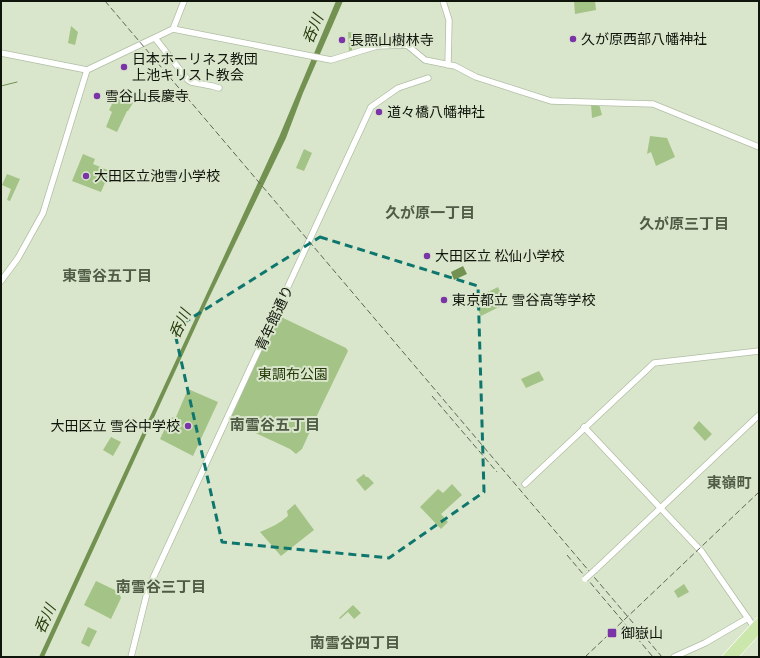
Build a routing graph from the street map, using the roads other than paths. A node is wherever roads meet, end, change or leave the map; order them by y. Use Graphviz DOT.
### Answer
graph roads {
  1 [pos="184,1"];
  2 [pos="443,1"];
  3 [pos="173,29"];
  4 [pos="155,38"];
  5 [pos="1,53"];
  6 [pos="448,65"];
  7 [pos="87,70"];
  8 [pos="428,78"];
  9 [pos="219,88"];
  10 [pos="759,146"];
  11 [pos="1,281"];
  12 [pos="759,351"];
  13 [pos="759,415"];
  14 [pos="584,427"];
  15 [pos="525,484"];
  16 [pos="661,508"];
  17 [pos="585,579"];
  18 [pos="748,618"];
  19 [pos="758,629"];
  20 [pos="130,657"];
  21 [pos="674,657"];
  22 [pos="726,657"];
  23 [pos="734,657"];
  1 -- 3 [label="street"];
  2 -- 6 [label="street"];
  3 -- 4 [label="street"];
  3 -- 6 [label="street"];
  4 -- 7 [label="street"];
  4 -- 9 [label="street"];
  5 -- 7 [label="street"];
  6 -- 10 [label="street"];
  7 -- 11 [label="street"];
  8 -- 20 [label="street, 青年館通り"];
  12 -- 14 [label="street"];
  13 -- 16 [label="street"];
  14 -- 15 [label="street"];
  14 -- 16 [label="street"];
  16 -- 17 [label="street, bridge"];
  16 -- 18 [label="street"];
  18 -- 19 [label="street"];
  18 -- 21 [label="street"];
  19 -- 22 [label="main road"];
  19 -- 23 [label="main road"];
}
